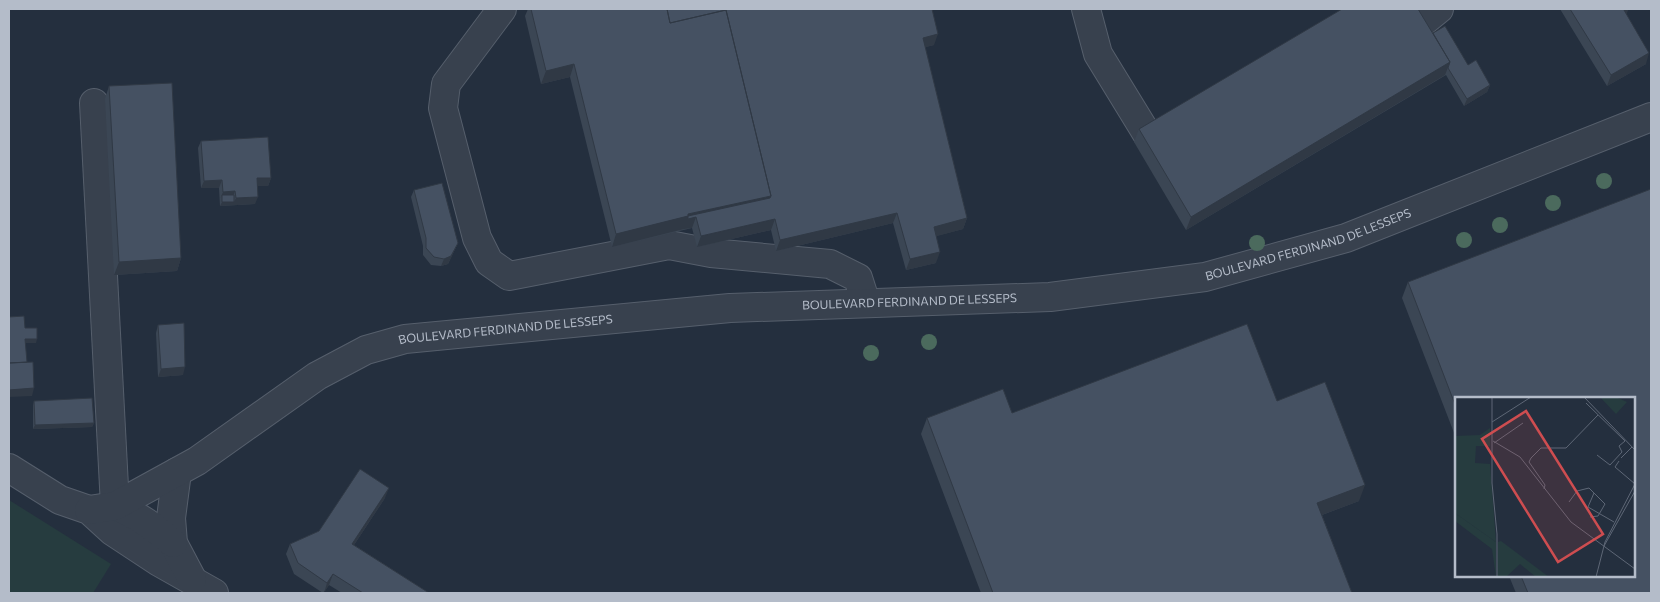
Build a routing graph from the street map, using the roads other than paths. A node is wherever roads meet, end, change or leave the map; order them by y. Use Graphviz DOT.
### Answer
graph roads {
  1 [pos="502,9"];
  2 [pos="1086,9"];
  3 [pos="1439,9"];
  4 [pos="1417,27"];
  5 [pos="94,103"];
  6 [pos="1651,117"];
  7 [pos="1147,134"];
  8 [pos="866,303"];
  9 [pos="9,468"];
  10 [pos="177,472"];
  11 [pos="102,508"];
  12 [pos="173,543"];
  13 [pos="203,586"];
  1 -- 8 [label="street"];
  2 -- 7 [label="street"];
  3 -- 4 [label="street"];
  5 -- 11 [label="street"];
  6 -- 8 [label="street, BOULEVARD FERDINAND DE LESSEPS"];
  8 -- 10 [label="street, BOULEVARD FERDINAND DE LESSEPS"];
  9 -- 11 [label="street"];
  10 -- 11 [label="street, BOULEVARD FERDINAND DE LESSEPS"];
  10 -- 12 [label="street"];
  11 -- 12 [label="street"];
  11 -- 13 [label="street"];
  12 -- 13 [label="street"];
}
